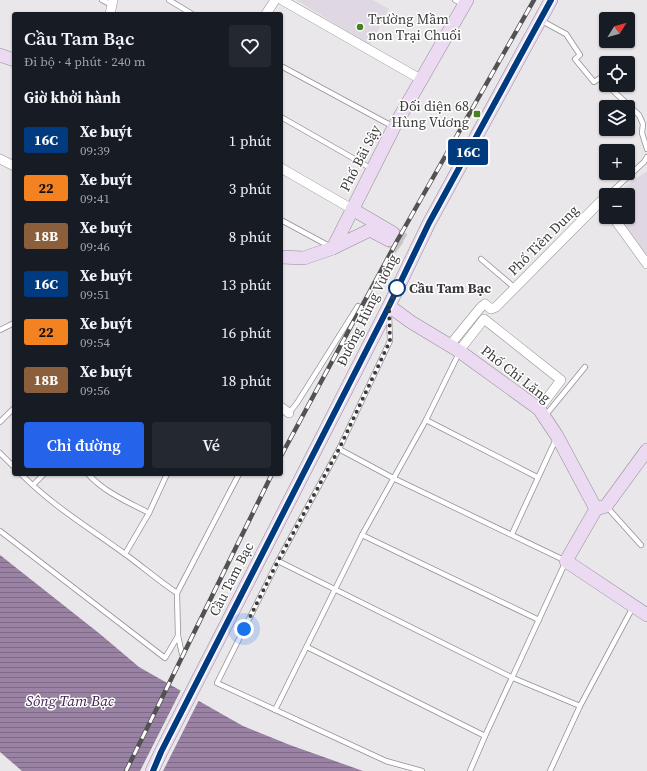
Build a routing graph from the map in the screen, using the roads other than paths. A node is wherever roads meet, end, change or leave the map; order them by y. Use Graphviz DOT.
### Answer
graph roads {
  1 [pos="102,0"];
  2 [pos="168,0"];
  3 [pos="275,0"];
  4 [pos="282,0"];
  5 [pos="551,0"];
  6 [pos="112,2"];
  7 [pos="462,2"];
  8 [pos="110,12"];
  9 [pos="189,12"];
  10 [pos="267,12"];
  11 [pos="540,20"];
  12 [pos="0,55"];
  13 [pos="12,59"];
  14 [pos="283,67"];
  15 [pos="599,79"];
  16 [pos="422,80"];
  17 [pos="615,92"];
  18 [pos="283,118"];
  19 [pos="394,127"];
  20 [pos="647,149"];
  21 [pos="647,157"];
  22 [pos="0,159"];
  23 [pos="12,165"];
  24 [pos="283,169"];
  25 [pos="372,169"];
  26 [pos="617,188"];
  27 [pos="599,206"];
  28 [pos="352,208"];
  29 [pos="283,221"];
  30 [pos="618,224"];
  31 [pos="332,248"];
  32 [pos="283,257"];
  33 [pos="481,259"];
  34 [pos="647,264"];
  35 [pos="515,288"];
  36 [pos="358,306"];
  37 [pos="389,306"];
  38 [pos="12,323"];
  39 [pos="0,330"];
  40 [pos="455,348"];
  41 [pos="585,367"];
  42 [pos="338,403"];
  43 [pos="12,410"];
  44 [pos="285,410"];
  45 [pos="542,413"];
  46 [pos="426,420"];
  47 [pos="0,422"];
  48 [pos="557,436"];
  49 [pos="339,449"];
  50 [pos="647,450"];
  51 [pos="0,452"];
  52 [pos="12,465"];
  53 [pos="23,476"];
  54 [pos="42,476"];
  55 [pos="90,476"];
  56 [pos="166,476"];
  57 [pos="238,476"];
  58 [pos="537,477"];
  59 [pos="393,478"];
  60 [pos="32,485"];
  61 [pos="601,507"];
  62 [pos="149,514"];
  63 [pos="0,531"];
  64 [pos="512,534"];
  65 [pos="362,535"];
  66 [pos="641,545"];
  67 [pos="125,554"];
  68 [pos="278,561"];
  69 [pos="566,561"];
  70 [pos="334,590"];
  71 [pos="177,593"];
  72 [pos="633,605"];
  73 [pos="647,614"];
  74 [pos="539,620"];
  75 [pos="178,636"];
  76 [pos="307,647"];
  77 [pos="182,654"];
  78 [pos="513,678"];
  79 [pos="580,706"];
  80 [pos="275,710"];
  81 [pos="485,736"];
  82 [pos="152,771"];
  83 [pos="422,771"];
  84 [pos="470,771"];
  85 [pos="550,771"];
  1 -- 6 [label="lane"];
  2 -- 9 [label="lane"];
  3 -- 10 [label="street"];
  4 -- 16 [label="street"];
  5 -- 11 [label="street, Đường Hùng Vương"];
  6 -- 8 [label="street"];
  7 -- 16 [label="street, Phố Bãi Sậy"];
  11 -- 15 [label="lane"];
  11 -- 37 [label="street, Đường Hùng Vương"];
  12 -- 13 [label="street"];
  14 -- 19 [label="lane"];
  16 -- 19 [label="street, Phố Bãi Sậy"];
  17 -- 20 [label="lane"];
  18 -- 25 [label="lane"];
  19 -- 25 [label="street, Phố Bãi Sậy"];
  21 -- 26 [label="lane"];
  22 -- 23 [label="street"];
  24 -- 28 [label="street"];
  25 -- 28 [label="street, Phố Bãi Sậy"];
  27 -- 35 [label="street, Phố Tiên Dung"];
  28 -- 31 [label="street, Phố Bãi Sậy"];
  28 -- 31 [label="street"];
  29 -- 31 [label="lane"];
  30 -- 34 [label="street"];
  31 -- 32 [label="street"];
  33 -- 35 [label="lane"];
  35 -- 40 [label="street, Phố Tiên Dung"];
  36 -- 44 [label="lane"];
  37 -- 40 [label="street, Phố Chi Lăng"];
  37 -- 42 [label="street, Đường Hùng Vương"];
  37 -- 49 [label="lane"];
  38 -- 39 [label="lane"];
  40 -- 45 [label="street, Phố Chi Lăng"];
  40 -- 45 [label="street"];
  40 -- 46 [label="lane"];
  41 -- 45 [label="lane"];
  42 -- 82 [label="street, Cầu Tam Bạc"];
  43 -- 47 [label="lane"];
  45 -- 48 [label="street, Phố Chi Lăng"];
  46 -- 58 [label="lane"];
  46 -- 59 [label="lane"];
  48 -- 58 [label="lane"];
  48 -- 61 [label="street, Phố Chi Lăng"];
  49 -- 59 [label="lane"];
  49 -- 68 [label="lane"];
  50 -- 61 [label="street"];
  51 -- 52 [label="lane"];
  53 -- 60 [label="lane"];
  54 -- 60 [label="lane"];
  55 -- 62 [label="lane"];
  56 -- 62 [label="lane"];
  57 -- 71 [label="lane"];
  58 -- 64 [label="lane"];
  59 -- 64 [label="lane"];
  59 -- 65 [label="lane"];
  60 -- 67 [label="lane"];
  61 -- 66 [label="lane"];
  61 -- 69 [label="street"];
  62 -- 67 [label="lane"];
  63 -- 75 [label="lane"];
  64 -- 69 [label="lane"];
  65 -- 70 [label="lane"];
  65 -- 74 [label="lane"];
  67 -- 71 [label="lane"];
  68 -- 70 [label="lane"];
  68 -- 80 [label="lane"];
  69 -- 72 [label="street"];
  69 -- 74 [label="lane"];
  70 -- 76 [label="lane"];
  70 -- 78 [label="lane"];
  71 -- 75 [label="lane"];
  72 -- 73 [label="street"];
  72 -- 79 [label="lane"];
  74 -- 78 [label="lane"];
  75 -- 77 [label="lane"];
  76 -- 80 [label="lane"];
  76 -- 81 [label="lane"];
  78 -- 79 [label="lane"];
  78 -- 81 [label="lane"];
  79 -- 85 [label="lane"];
  80 -- 83 [label="lane"];
  81 -- 84 [label="lane"];
}
